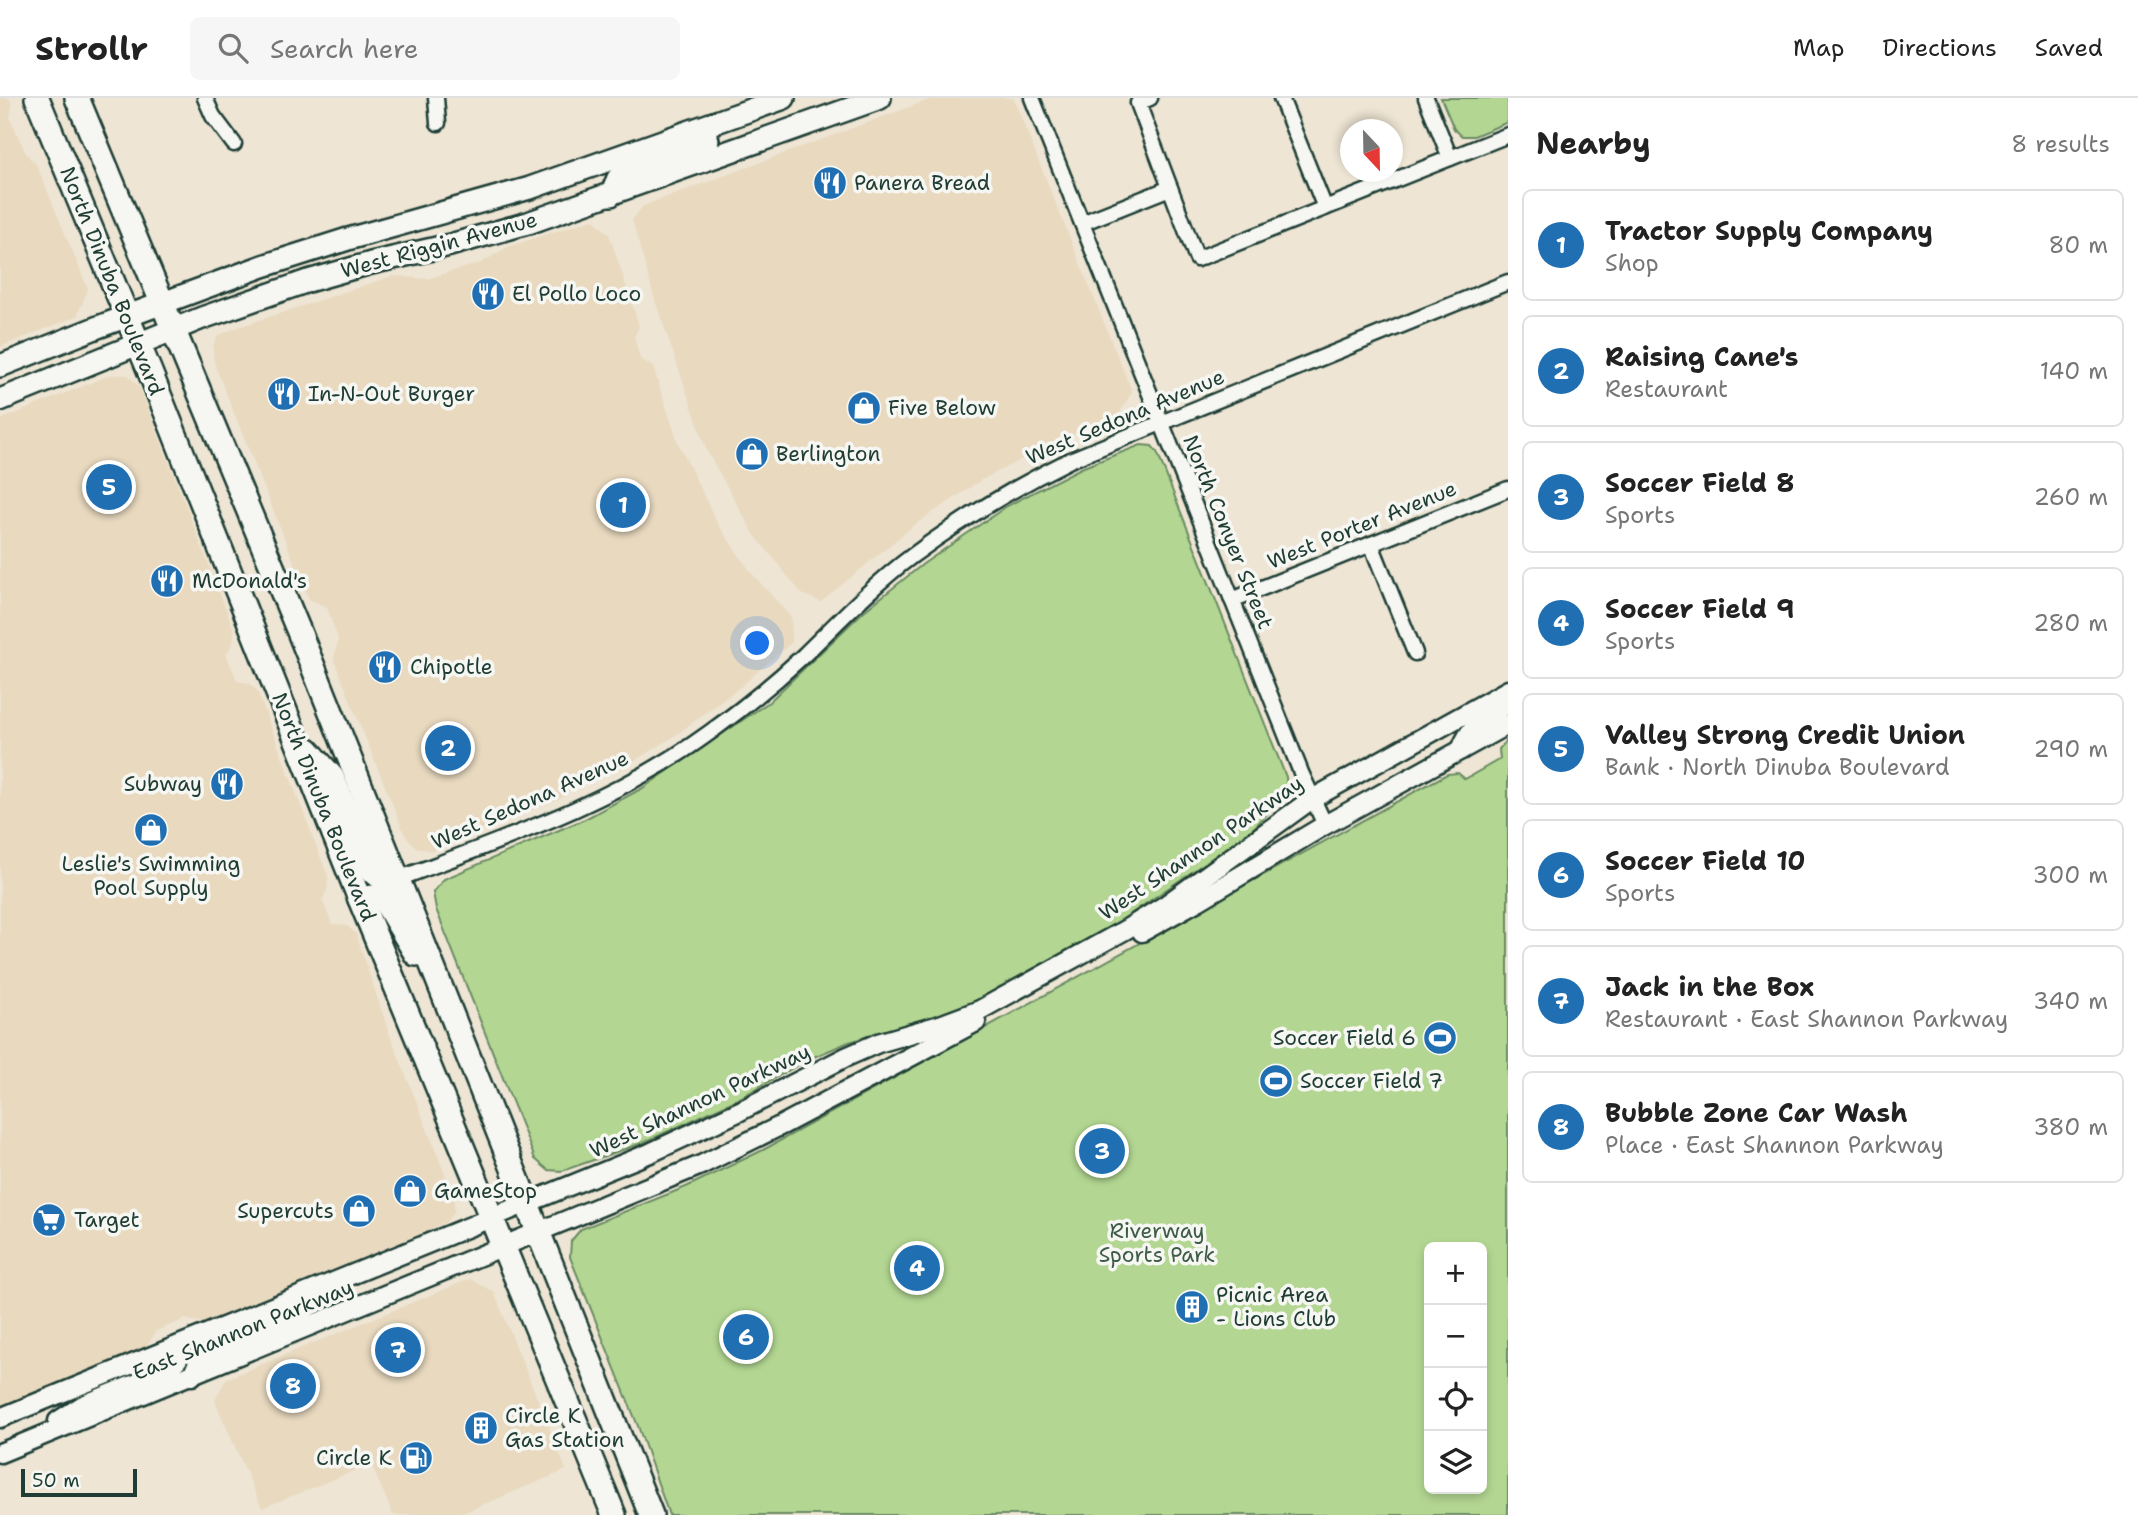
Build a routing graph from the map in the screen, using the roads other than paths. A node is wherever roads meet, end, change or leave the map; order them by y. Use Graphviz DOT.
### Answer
graph roads {
  1 [pos="37,98"];
  2 [pos="77,98"];
  3 [pos="205,98"];
  4 [pos="436,98"];
  5 [pos="784,98"];
  6 [pos="880,98"];
  7 [pos="1032,98"];
  8 [pos="1281,98"];
  9 [pos="1426,98"];
  10 [pos="1144,101"];
  11 [pos="749,111"];
  12 [pos="438,123"];
  13 [pos="1508,135"];
  14 [pos="234,144"];
  15 [pos="1450,158"];
  16 [pos="1170,188"];
  17 [pos="611,195"];
  18 [pos="1325,208"];
  19 [pos="1082,223"];
  20 [pos="1508,282"];
  21 [pos="162,303"];
  22 [pos="127,316"];
  23 [pos="173,330"];
  24 [pos="138,344"];
  25 [pos="0,366"];
  26 [pos="0,400"];
  27 [pos="1161,423"];
  28 [pos="1508,489"];
  29 [pos="1371,544"];
  30 [pos="1232,600"];
  31 [pos="1415,653"];
  32 [pos="1508,690"];
  33 [pos="1508,705"];
  34 [pos="1508,724"];
  35 [pos="296,738"];
  36 [pos="1461,750"];
  37 [pos="1312,799"];
  38 [pos="1325,825"];
  39 [pos="398,879"];
  40 [pos="360,899"];
  41 [pos="454,1017"];
  42 [pos="528,1203"];
  43 [pos="491,1218"];
  44 [pos="539,1231"];
  45 [pos="502,1246"];
  46 [pos="358,1273"];
  47 [pos="181,1345"];
  48 [pos="191,1376"];
  49 [pos="0,1418"];
  50 [pos="32,1440"];
  51 [pos="0,1453"];
  52 [pos="590,1460"];
  53 [pos="614,1515"];
  54 [pos="628,1515"];
  55 [pos="652,1515"];
  1 -- 22 [label="main road, North Dinuba Boulevard"];
  2 -- 21 [label="main road, North Dinuba Boulevard"];
  3 -- 14 [label="street"];
  4 -- 12 [label="street"];
  5 -- 11 [label="main road, West Riggin Avenue"];
  6 -- 17 [label="main road, West Riggin Avenue"];
  7 -- 19 [label="street, North Conyer Street"];
  8 -- 18 [label="street"];
  9 -- 15 [label="street"];
  10 -- 16 [label="street"];
  11 -- 17 [label="main road"];
  11 -- 21 [label="main road, West Riggin Avenue"];
  13 -- 15 [label="street"];
  15 -- 18 [label="street"];
  16 -- 18 [label="street"];
  16 -- 19 [label="street"];
  17 -- 23 [label="main road, West Riggin Avenue"];
  19 -- 27 [label="street, North Conyer Street"];
  20 -- 27 [label="street, West Sedona Avenue"];
  21 -- 22 [label="main road, West Riggin Avenue"];
  21 -- 23 [label="main road, North Dinuba Boulevard"];
  22 -- 24 [label="main road, North Dinuba Boulevard"];
  22 -- 25 [label="main road, West Riggin Avenue"];
  23 -- 24 [label="main road, West Riggin Avenue"];
  23 -- 39 [label="main road, North Dinuba Boulevard"];
  24 -- 26 [label="main road, West Riggin Avenue"];
  24 -- 35 [label="main road, North Dinuba Boulevard"];
  27 -- 30 [label="street, North Conyer Street"];
  27 -- 39 [label="street, West Sedona Avenue"];
  28 -- 29 [label="street, West Porter Avenue"];
  29 -- 30 [label="street, West Porter Avenue"];
  29 -- 31 [label="street"];
  30 -- 37 [label="street, North Conyer Street"];
  32 -- 37 [label="street, West Shannon Parkway"];
  33 -- 36 [label="street"];
  34 -- 36 [label="street, West Shannon Parkway"];
  35 -- 39 [label="main road"];
  35 -- 40 [label="main road, North Dinuba Boulevard"];
  36 -- 38 [label="street, West Shannon Parkway"];
  37 -- 38 [label="street, North Conyer Street"];
  37 -- 42 [label="street, West Shannon Parkway"];
  38 -- 44 [label="street, West Shannon Parkway"];
  39 -- 41 [label="main road, North Dinuba Boulevard"];
  40 -- 41 [label="main road"];
  40 -- 43 [label="main road, North Dinuba Boulevard"];
  41 -- 42 [label="main road, North Dinuba Boulevard"];
  42 -- 43 [label="street, West Shannon Parkway"];
  42 -- 44 [label="main road, North Dinuba Boulevard"];
  43 -- 45 [label="main road, North Dinuba Boulevard"];
  43 -- 46 [label="street, East Shannon Parkway"];
  44 -- 45 [label="street, West Shannon Parkway"];
  44 -- 55 [label="main road, North Dinuba Boulevard"];
  45 -- 48 [label="street, East Shannon Parkway"];
  45 -- 52 [label="main road, North Dinuba Boulevard"];
  46 -- 47 [label="street, East Shannon Parkway"];
  46 -- 48 [label="street"];
  47 -- 49 [label="street, East Shannon Parkway"];
  47 -- 50 [label="street"];
  48 -- 50 [label="street, East Shannon Parkway"];
  50 -- 51 [label="street, East Shannon Parkway"];
  52 -- 53 [label="main road, North Dinuba Boulevard"];
  52 -- 54 [label="main road"];
}
